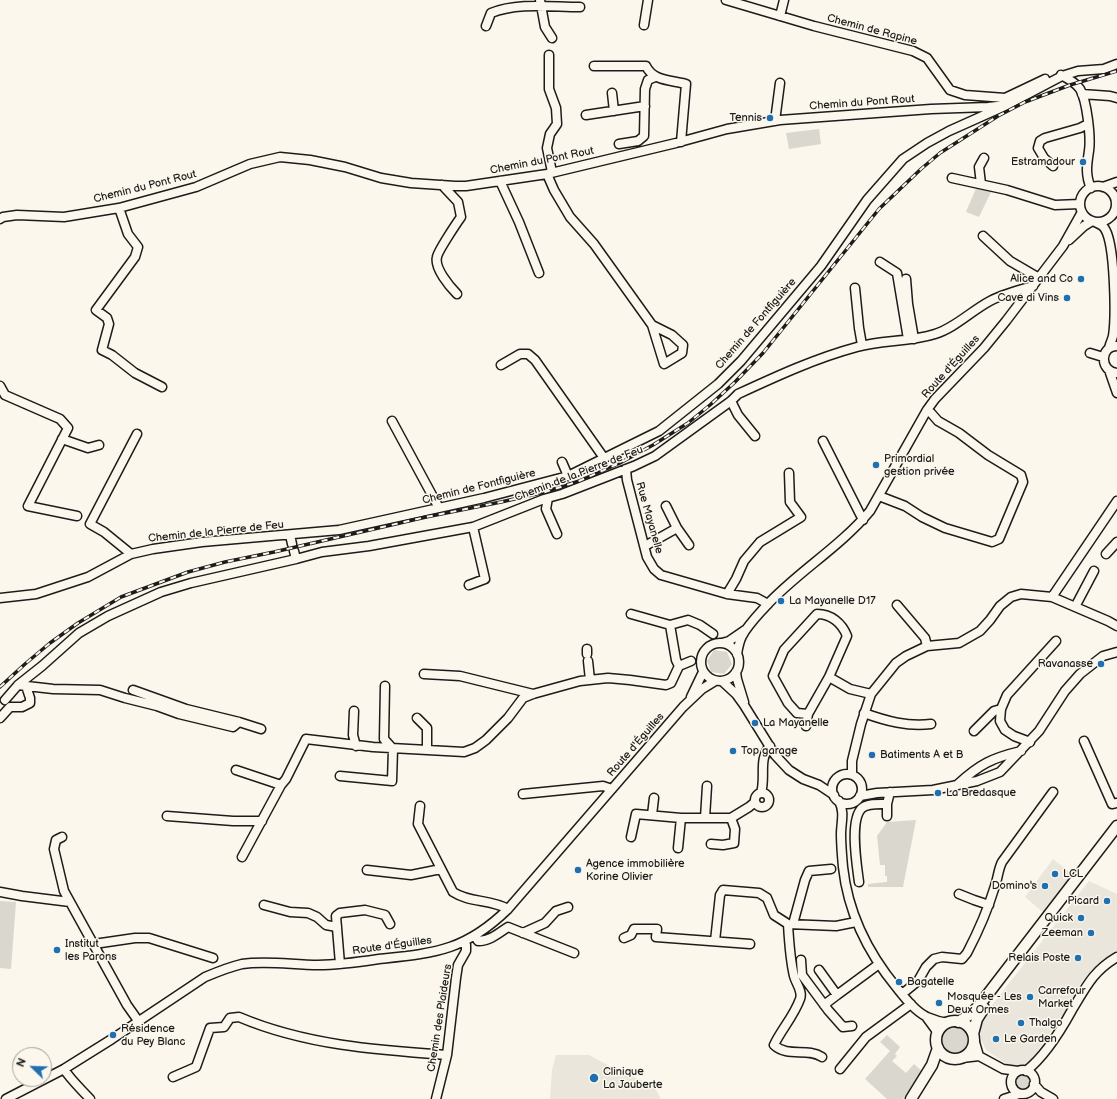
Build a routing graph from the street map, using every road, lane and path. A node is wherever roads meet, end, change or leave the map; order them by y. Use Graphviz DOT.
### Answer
graph roads {
  1 [pos="648,0"];
  2 [pos="726,0"];
  3 [pos="784,0"];
  4 [pos="541,3"];
  5 [pos="580,7"];
  6 [pos="780,16"];
  7 [pos="644,25"];
  8 [pos="486,26"];
  9 [pos="552,38"];
  10 [pos="549,54"];
  11 [pos="1117,64"];
  12 [pos="594,66"];
  13 [pos="1062,76"];
  14 [pos="654,77"];
  15 [pos="780,83"];
  16 [pos="612,94"];
  17 [pos="1082,94"];
  18 [pos="1117,98"];
  19 [pos="1007,105"];
  20 [pos="645,106"];
  21 [pos="614,111"];
  22 [pos="586,116"];
  23 [pos="775,121"];
  24 [pos="1088,124"];
  25 [pos="681,142"];
  26 [pos="619,144"];
  27 [pos="984,158"];
  28 [pos="1053,166"];
  29 [pos="550,173"];
  30 [pos="952,178"];
  31 [pos="500,181"];
  32 [pos="1117,182"];
  33 [pos="982,184"];
  34 [pos="442,185"];
  35 [pos="1103,187"];
  36 [pos="1091,188"];
  37 [pos="1116,199"];
  38 [pos="119,208"];
  39 [pos="1081,208"];
  40 [pos="1111,216"];
  41 [pos="0,219"];
  42 [pos="1093,221"];
  43 [pos="983,236"];
  44 [pos="1063,246"];
  45 [pos="1117,258"];
  46 [pos="880,262"];
  47 [pos="539,273"];
  48 [pos="1039,278"];
  49 [pos="906,279"];
  50 [pos="1033,286"];
  51 [pos="855,288"];
  52 [pos="457,294"];
  53 [pos="652,325"];
  54 [pos="911,339"];
  55 [pos="862,346"];
  56 [pos="1117,346"];
  57 [pos="1109,348"];
  58 [pos="1090,353"];
  59 [pos="1103,357"];
  60 [pos="501,364"];
  61 [pos="1113,371"];
  62 [pos="0,386"];
  63 [pos="162,386"];
  64 [pos="1117,393"];
  65 [pos="731,401"];
  66 [pos="927,410"];
  67 [pos="392,420"];
  68 [pos="137,434"];
  69 [pos="755,436"];
  70 [pos="62,439"];
  71 [pos="823,441"];
  72 [pos="99,445"];
  73 [pos="604,458"];
  74 [pos="562,462"];
  75 [pos="626,469"];
  76 [pos="790,473"];
  77 [pos="568,476"];
  78 [pos="879,496"];
  79 [pos="548,498"];
  80 [pos="1117,501"];
  81 [pos="666,506"];
  82 [pos="439,508"];
  83 [pos="77,516"];
  84 [pos="863,520"];
  85 [pos="473,527"];
  86 [pos="677,528"];
  87 [pos="557,534"];
  88 [pos="1117,542"];
  89 [pos="689,545"];
  90 [pos="645,546"];
  91 [pos="293,548"];
  92 [pos="131,554"];
  93 [pos="1106,554"];
  94 [pos="1094,571"];
  95 [pos="469,585"];
  96 [pos="727,594"];
  97 [pos="0,598"];
  98 [pos="1052,598"];
  99 [pos="768,604"];
  100 [pos="897,605"];
  101 [pos="1075,607"];
  102 [pos="631,614"];
  103 [pos="670,625"];
  104 [pos="1117,626"];
  105 [pos="747,628"];
  106 [pos="714,634"];
  107 [pos="1056,641"];
  108 [pos="722,643"];
  109 [pos="927,646"];
  110 [pos="1117,651"];
  111 [pos="587,654"];
  112 [pos="737,654"];
  113 [pos="701,656"];
  114 [pos="691,661"];
  115 [pos="679,666"];
  116 [pos="702,669"];
  117 [pos="736,672"];
  118 [pos="424,674"];
  119 [pos="829,677"];
  120 [pos="590,680"];
  121 [pos="719,682"];
  122 [pos="22,685"];
  123 [pos="385,686"];
  124 [pos="133,690"];
  125 [pos="532,694"];
  126 [pos="871,694"];
  127 [pos="5,700"];
  128 [pos="690,700"];
  129 [pos="744,705"];
  130 [pos="1001,709"];
  131 [pos="354,711"];
  132 [pos="864,713"];
  133 [pos="808,714"];
  134 [pos="0,718"];
  135 [pos="417,718"];
  136 [pos="239,722"];
  137 [pos="932,724"];
  138 [pos="806,726"];
  139 [pos="261,729"];
  140 [pos="974,731"];
  141 [pos="1084,741"];
  142 [pos="1030,742"];
  143 [pos="356,746"];
  144 [pos="770,746"];
  145 [pos="393,748"];
  146 [pos="427,750"];
  147 [pos="1021,751"];
  148 [pos="852,761"];
  149 [pos="236,770"];
  150 [pos="841,775"];
  151 [pos="852,775"];
  152 [pos="340,776"];
  153 [pos="833,783"];
  154 [pos="861,783"];
  155 [pos="958,784"];
  156 [pos="819,785"];
  157 [pos="281,786"];
  158 [pos="707,786"];
  159 [pos="612,789"];
  160 [pos="764,791"];
  161 [pos="877,792"];
  162 [pos="890,792"];
  163 [pos="1053,792"];
  164 [pos="523,794"];
  165 [pos="860,796"];
  166 [pos="654,798"];
  167 [pos="837,798"];
  168 [pos="853,802"];
  169 [pos="1117,803"];
  170 [pos="887,804"];
  171 [pos="755,805"];
  172 [pos="420,806"];
  173 [pos="843,814"];
  174 [pos="167,816"];
  175 [pos="652,816"];
  176 [pos="887,816"];
  177 [pos="681,818"];
  178 [pos="705,818"];
  179 [pos="731,818"];
  180 [pos="262,821"];
  181 [pos="1117,826"];
  182 [pos="1117,833"];
  183 [pos="62,837"];
  184 [pos="631,837"];
  185 [pos="855,843"];
  186 [pos="711,844"];
  187 [pos="842,844"];
  188 [pos="678,848"];
  189 [pos="242,857"];
  190 [pos="441,869"];
  191 [pos="831,869"];
  192 [pos="367,870"];
  193 [pos="859,882"];
  194 [pos="0,892"];
  195 [pos="959,894"];
  196 [pos="70,902"];
  197 [pos="264,905"];
  198 [pos="989,905"];
  199 [pos="568,907"];
  200 [pos="508,909"];
  201 [pos="856,922"];
  202 [pos="390,924"];
  203 [pos="790,924"];
  204 [pos="337,927"];
  205 [pos="523,932"];
  206 [pos="475,936"];
  207 [pos="624,938"];
  208 [pos="715,941"];
  209 [pos="464,942"];
  210 [pos="94,944"];
  211 [pos="750,944"];
  212 [pos="574,953"];
  213 [pos="1117,957"];
  214 [pos="213,958"];
  215 [pos="801,960"];
  216 [pos="340,964"];
  217 [pos="879,964"];
  218 [pos="819,970"];
  219 [pos="902,994"];
  220 [pos="837,995"];
  221 [pos="911,1004"];
  222 [pos="824,1005"];
  223 [pos="926,1017"];
  224 [pos="139,1022"];
  225 [pos="953,1022"];
  226 [pos="852,1026"];
  227 [pos="938,1033"];
  228 [pos="974,1036"];
  229 [pos="938,1048"];
  230 [pos="447,1055"];
  231 [pos="979,1056"];
  232 [pos="822,1057"];
  233 [pos="962,1058"];
  234 [pos="951,1059"];
  235 [pos="66,1067"];
  236 [pos="840,1069"];
  237 [pos="1003,1069"];
  238 [pos="174,1077"];
  239 [pos="1028,1079"];
  240 [pos="922,1082"];
  241 [pos="1011,1085"];
  242 [pos="1019,1094"];
  243 [pos="1006,1098"];
  244 [pos="6,1099"];
  245 [pos="90,1099"];
  246 [pos="436,1099"];
  247 [pos="911,1099"];
  248 [pos="1052,1099"];
  1 -- 7 [label="street"];
  2 -- 6 [label="street, Chemin de Rapine"];
  3 -- 6 [label="street"];
  4 -- 5 [label="street"];
  4 -- 8 [label="street"];
  4 -- 9 [label="street"];
  6 -- 13 [label="street, Chemin de Rapine"];
  10 -- 29 [label="street"];
  11 -- 13 [label="street"];
  12 -- 14 [label="street"];
  13 -- 17 [label="street"];
  13 -- 19 [label="street, Chemin du Pont Rout"];
  14 -- 20 [label="street"];
  14 -- 25 [label="street"];
  15 -- 23 [label="street"];
  16 -- 21 [label="street"];
  17 -- 18 [label="street"];
  17 -- 24 [label="street"];
  19 -- 23 [label="street, Chemin du Pont Rout"];
  19 -- 73 [label="street, Chemin de Fontfiguière"];
  20 -- 21 [label="street"];
  20 -- 26 [label="street"];
  21 -- 22 [label="street"];
  23 -- 25 [label="street, Chemin du Pont Rout"];
  24 -- 28 [label="street"];
  24 -- 36 [label="street"];
  25 -- 29 [label="street, Chemin du Pont Rout"];
  27 -- 33 [label="street"];
  29 -- 31 [label="street, Chemin du Pont Rout"];
  29 -- 53 [label="street"];
  30 -- 33 [label="street"];
  31 -- 34 [label="street, Chemin du Pont Rout"];
  31 -- 47 [label="street"];
  32 -- 35 [label="street"];
  33 -- 39 [label="street"];
  34 -- 38 [label="street, Chemin du Pont Rout"];
  34 -- 52 [label="street"];
  35 -- 36 [label="street"];
  35 -- 37 [label="street"];
  36 -- 39 [label="street"];
  37 -- 40 [label="street"];
  38 -- 41 [label="street, Chemin du Pont Rout"];
  38 -- 63 [label="street"];
  39 -- 42 [label="street"];
  39 -- 44 [label="street, Route d'Éguilles"];
  40 -- 42 [label="street"];
  40 -- 45 [label="street"];
  42 -- 44 [label="street, Route d'Éguilles"];
  42 -- 57 [label="street"];
  43 -- 48 [label="street"];
  44 -- 48 [label="street, Route d'Éguilles"];
  46 -- 54 [label="street"];
  48 -- 50 [label="street, Route d'Éguilles"];
  49 -- 54 [label="street"];
  50 -- 54 [label="street, Chemin de la Pierre de Feu"];
  50 -- 66 [label="street, Route d'Éguilles"];
  51 -- 55 [label="street"];
  53 -- 53 [label="street"];
  54 -- 55 [label="street, Chemin de la Pierre de Feu"];
  55 -- 65 [label="street, Chemin de la Pierre de Feu"];
  56 -- 57 [label="street"];
  57 -- 59 [label="street"];
  58 -- 59 [label="street"];
  59 -- 61 [label="street"];
  60 -- 73 [label="street"];
  61 -- 64 [label="street"];
  62 -- 70 [label="street"];
  65 -- 69 [label="street"];
  65 -- 75 [label="street, Chemin de la Pierre de Feu"];
  66 -- 78 [label="street, Route d'Éguilles"];
  66 -- 78 [label="street"];
  67 -- 82 [label="street"];
  68 -- 92 [label="street"];
  70 -- 72 [label="street"];
  70 -- 83 [label="street"];
  71 -- 84 [label="street"];
  73 -- 77 [label="street, Chemin de Fontfiguière"];
  74 -- 77 [label="street"];
  75 -- 79 [label="street, Chemin de la Pierre de Feu"];
  75 -- 90 [label="street, Rue Mayanelle"];
  76 -- 96 [label="street"];
  77 -- 82 [label="street, Chemin de Fontfiguière"];
  78 -- 84 [label="street, Route d'Éguilles"];
  79 -- 85 [label="street, Chemin de la Pierre de Feu"];
  79 -- 87 [label="street"];
  80 -- 98 [label="street"];
  81 -- 86 [label="street"];
  82 -- 91 [label="street, Chemin de Fontfiguière"];
  84 -- 99 [label="street, Route d'Éguilles"];
  85 -- 91 [label="street, Chemin de la Pierre de Feu"];
  85 -- 95 [label="street"];
  86 -- 89 [label="street"];
  86 -- 90 [label="street"];
  88 -- 93 [label="street"];
  90 -- 96 [label="street, Rue Mayanelle"];
  91 -- 92 [label="street, Chemin de la Pierre de Feu"];
  91 -- 122 [label="street"];
  92 -- 97 [label="street, Chemin de la Pierre de Feu"];
  94 -- 101 [label="street"];
  96 -- 99 [label="street, Rue Mayanelle"];
  98 -- 101 [label="street"];
  98 -- 109 [label="street"];
  99 -- 105 [label="street, Route d'Éguilles"];
  100 -- 109 [label="street"];
  101 -- 104 [label="street"];
  102 -- 103 [label="street"];
  103 -- 106 [label="street"];
  103 -- 115 [label="street"];
  105 -- 108 [label="street, Route d'Éguilles"];
  105 -- 112 [label="street, Route d'Éguilles"];
  107 -- 130 [label="street"];
  108 -- 112 [label="street"];
  108 -- 113 [label="street"];
  109 -- 126 [label="street"];
  110 -- 142 [label="street"];
  111 -- 120 [label="street"];
  112 -- 117 [label="street"];
  113 -- 114 [label="street"];
  113 -- 116 [label="street"];
  114 -- 115 [label="street"];
  114 -- 116 [label="street"];
  115 -- 120 [label="street"];
  116 -- 121 [label="street"];
  116 -- 128 [label="street, Route d'Éguilles"];
  117 -- 121 [label="street"];
  117 -- 129 [label="street"];
  118 -- 125 [label="street"];
  119 -- 126 [label="street"];
  119 -- 133 [label="street"];
  119 -- 133 [label="street"];
  120 -- 125 [label="street"];
  121 -- 128 [label="street, Route d'Éguilles"];
  121 -- 129 [label="street"];
  122 -- 127 [label="street"];
  122 -- 134 [label="street"];
  122 -- 136 [label="street"];
  123 -- 145 [label="street"];
  124 -- 136 [label="street"];
  125 -- 146 [label="street"];
  126 -- 132 [label="street"];
  128 -- 159 [label="street, Route d'Éguilles"];
  129 -- 144 [label="street"];
  130 -- 140 [label="street"];
  130 -- 142 [label="street"];
  131 -- 143 [label="street"];
  132 -- 137 [label="street"];
  132 -- 148 [label="street"];
  133 -- 138 [label="street"];
  135 -- 146 [label="street"];
  136 -- 139 [label="street"];
  141 -- 169 [label="street"];
  142 -- 147 [label="street"];
  143 -- 145 [label="street"];
  143 -- 157 [label="street"];
  144 -- 156 [label="street"];
  144 -- 160 [label="street"];
  145 -- 146 [label="street"];
  145 -- 152 [label="street"];
  147 -- 155 [label="street"];
  147 -- 155 [label="street"];
  148 -- 150 [label="street"];
  148 -- 151 [label="street"];
  149 -- 157 [label="street"];
  150 -- 151 [label="street"];
  150 -- 153 [label="street"];
  151 -- 154 [label="street"];
  153 -- 156 [label="street"];
  153 -- 167 [label="street"];
  154 -- 161 [label="street"];
  154 -- 165 [label="street"];
  155 -- 162 [label="street"];
  156 -- 167 [label="street"];
  157 -- 180 [label="street"];
  158 -- 178 [label="street"];
  159 -- 164 [label="street"];
  159 -- 200 [label="street, Route d'Éguilles"];
  160 -- 171 [label="street"];
  160 -- 171 [label="street"];
  161 -- 162 [label="street"];
  161 -- 165 [label="street"];
  162 -- 170 [label="street"];
  163 -- 198 [label="street"];
  165 -- 168 [label="street"];
  166 -- 175 [label="street"];
  167 -- 168 [label="street"];
  167 -- 173 [label="street"];
  168 -- 173 [label="street"];
  170 -- 176 [label="street"];
  170 -- 185 [label="street"];
  171 -- 179 [label="street"];
  172 -- 190 [label="street"];
  173 -- 187 [label="street"];
  174 -- 180 [label="street"];
  175 -- 177 [label="street"];
  175 -- 184 [label="street"];
  177 -- 178 [label="street"];
  177 -- 188 [label="street"];
  178 -- 179 [label="street"];
  179 -- 186 [label="street"];
  180 -- 189 [label="street"];
  181 -- 225 [label="main road"];
  182 -- 228 [label="main road"];
  183 -- 196 [label="street"];
  185 -- 187 [label="street"];
  185 -- 193 [label="street"];
  187 -- 201 [label="street"];
  190 -- 192 [label="street"];
  190 -- 200 [label="street"];
  191 -- 203 [label="street"];
  194 -- 196 [label="street"];
  195 -- 198 [label="street"];
  196 -- 210 [label="street"];
  197 -- 204 [label="street"];
  198 -- 219 [label="street"];
  199 -- 205 [label="street"];
  200 -- 206 [label="street, Route d'Éguilles"];
  201 -- 203 [label="street"];
  201 -- 217 [label="street"];
  202 -- 204 [label="street"];
  203 -- 208 [label="street"];
  203 -- 232 [label="street"];
  204 -- 216 [label="street"];
  205 -- 206 [label="street"];
  205 -- 212 [label="street"];
  206 -- 209 [label="street, Route d'Éguilles"];
  207 -- 208 [label="street"];
  208 -- 211 [label="street"];
  209 -- 216 [label="street, Route d'Éguilles"];
  209 -- 230 [label="street, Chemin des Plaideurs"];
  210 -- 214 [label="street"];
  210 -- 224 [label="street"];
  213 -- 239 [label="street"];
  215 -- 222 [label="street"];
  216 -- 224 [label="street, Route d'Éguilles"];
  217 -- 219 [label="street"];
  217 -- 220 [label="street"];
  218 -- 220 [label="street"];
  219 -- 221 [label="street"];
  220 -- 222 [label="street"];
  221 -- 223 [label="street"];
  221 -- 236 [label="street"];
  222 -- 226 [label="street"];
  223 -- 225 [label="street"];
  223 -- 227 [label="street"];
  224 -- 235 [label="street, Route d'Éguilles"];
  225 -- 227 [label="main road"];
  225 -- 228 [label="main road"];
  227 -- 229 [label="main road"];
  228 -- 231 [label="street"];
  228 -- 233 [label="main road"];
  229 -- 234 [label="main road"];
  229 -- 240 [label="main road"];
  230 -- 238 [label="street"];
  230 -- 246 [label="street, Chemin des Plaideurs"];
  231 -- 233 [label="street"];
  231 -- 237 [label="street"];
  233 -- 234 [label="main road"];
  234 -- 240 [label="main road"];
  235 -- 244 [label="street, Route d'Éguilles"];
  235 -- 245 [label="street"];
  237 -- 239 [label="street"];
  237 -- 241 [label="street"];
  239 -- 241 [label="street"];
  239 -- 242 [label="street"];
  239 -- 248 [label="street"];
  240 -- 247 [label="main road"];
  241 -- 242 [label="street"];
  241 -- 243 [label="street"];
  242 -- 243 [label="street"];
}
